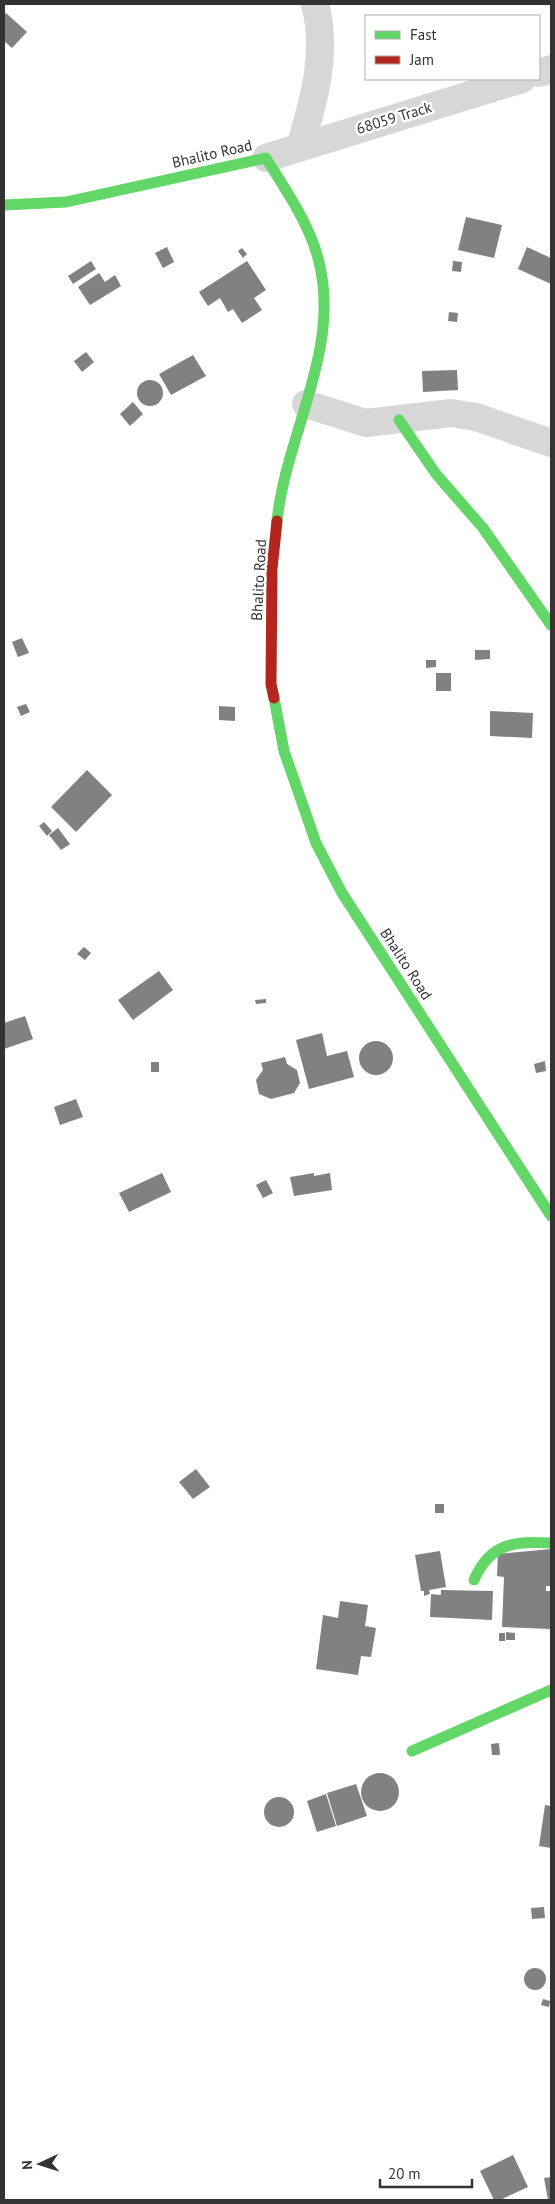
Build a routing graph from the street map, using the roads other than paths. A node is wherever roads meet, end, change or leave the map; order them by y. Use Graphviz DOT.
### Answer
graph roads {
  1 [pos="315,4"];
  2 [pos="519,80"];
  3 [pos="300,147"];
  4 [pos="266,158"];
  5 [pos="4,205"];
  6 [pos="306,404"];
  7 [pos="399,420"];
  8 [pos="551,443"];
  9 [pos="551,626"];
  10 [pos="551,1216"];
  11 [pos="551,1543"];
  12 [pos="474,1580"];
  13 [pos="551,1690"];
  14 [pos="412,1751"];
  1 -- 3 [label="street"];
  2 -- 3 [label="street, 68059 Track"];
  3 -- 4 [label="street, 68059 Track"];
  4 -- 5 [label="street, Bhalito Road"];
  4 -- 6 [label="street, Bhalito Road"];
  6 -- 7 [label="street"];
  6 -- 10 [label="street, Bhalito Road"];
  7 -- 8 [label="street"];
  7 -- 9 [label="street"];
  11 -- 12 [label="street"];
  13 -- 14 [label="street"];
}
